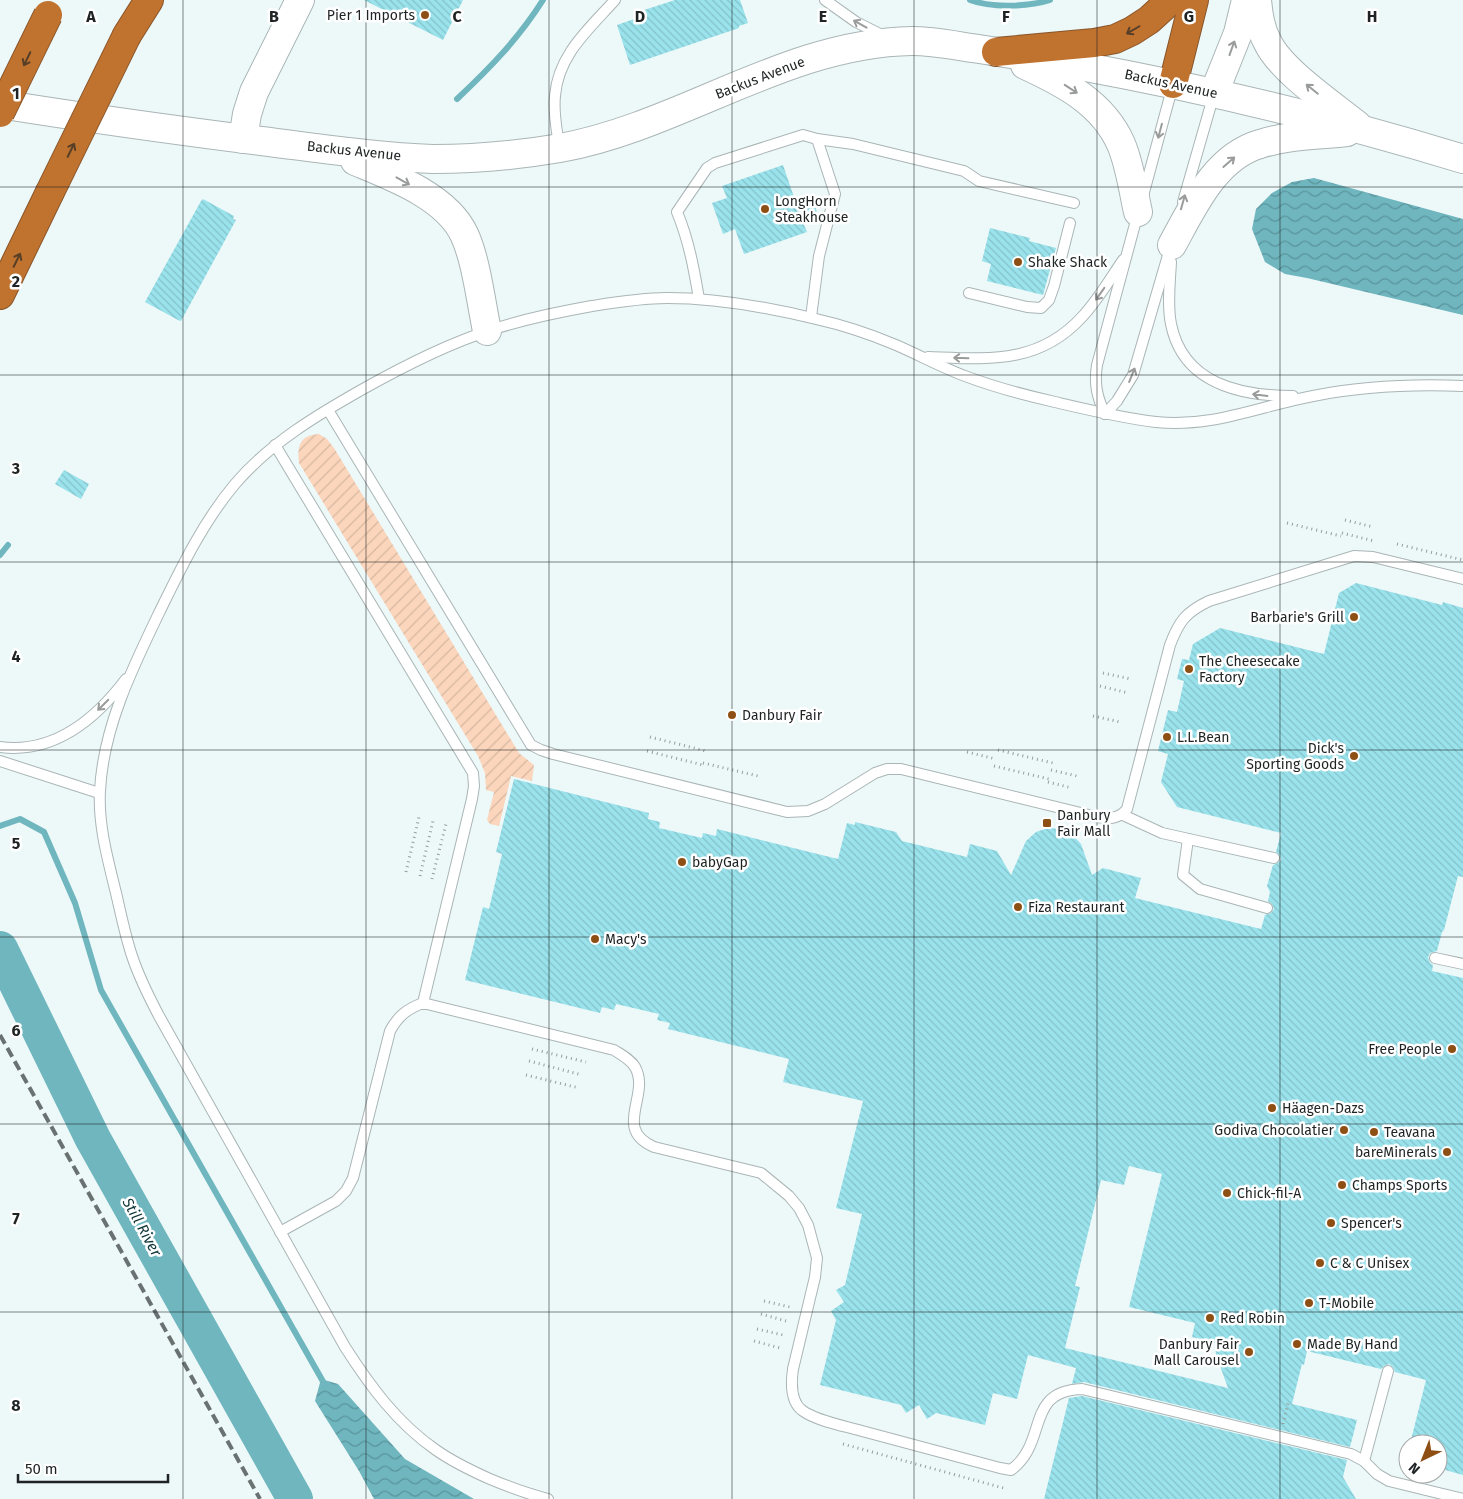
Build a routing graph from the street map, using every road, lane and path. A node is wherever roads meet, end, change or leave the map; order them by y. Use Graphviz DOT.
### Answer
graph roads {
  1 [pos="144,0"];
  2 [pos="148,0"];
  3 [pos="300,0"];
  4 [pos="615,0"];
  5 [pos="825,0"];
  6 [pos="1171,0"];
  7 [pos="1194,0"];
  8 [pos="1246,0"];
  9 [pos="1257,0"];
  10 [pos="54,5"];
  11 [pos="127,35"];
  12 [pos="898,42"];
  13 [pos="996,52"];
  14 [pos="1173,84"];
  15 [pos="1214,93"];
  16 [pos="0,104"];
  17 [pos="0,113"];
  18 [pos="1364,131"];
  19 [pos="243,139"];
  20 [pos="817,139"];
  21 [pos="559,148"];
  22 [pos="326,149"];
  23 [pos="1463,159"];
  24 [pos="1074,203"];
  25 [pos="1138,212"];
  26 [pos="1070,222"];
  27 [pos="1172,245"];
  28 [pos="1128,254"];
  29 [pos="969,293"];
  30 [pos="0,294"];
  31 [pos="699,300"];
  32 [pos="811,318"];
  33 [pos="488,331"];
  34 [pos="921,357"];
  35 [pos="1463,386"];
  36 [pos="1309,396"];
  37 [pos="328,410"];
  38 [pos="1104,414"];
  39 [pos="275,446"];
  40 [pos="1345,520"];
  41 [pos="1287,523"];
  42 [pos="1373,526"];
  43 [pos="1381,542"];
  44 [pos="1389,544"];
  45 [pos="1463,560"];
  46 [pos="1463,579"];
  47 [pos="134,668"];
  48 [pos="1104,673"];
  49 [pos="1131,679"];
  50 [pos="1100,686"];
  51 [pos="1128,693"];
  52 [pos="1093,716"];
  53 [pos="1120,722"];
  54 [pos="650,737"];
  55 [pos="0,747"];
  56 [pos="998,750"];
  57 [pos="647,751"];
  58 [pos="706,751"];
  59 [pos="967,752"];
  60 [pos="996,758"];
  61 [pos="0,761"];
  62 [pos="1053,763"];
  63 [pos="994,766"];
  64 [pos="1051,770"];
  65 [pos="758,776"];
  66 [pos="1078,776"];
  67 [pos="1072,788"];
  68 [pos="99,793"];
  69 [pos="1123,814"];
  70 [pos="419,817"];
  71 [pos="433,821"];
  72 [pos="446,824"];
  73 [pos="1188,839"];
  74 [pos="1274,858"];
  75 [pos="406,872"];
  76 [pos="420,876"];
  77 [pos="432,879"];
  78 [pos="1266,908"];
  79 [pos="1435,958"];
  80 [pos="1463,964"];
  81 [pos="423,1003"];
  82 [pos="532,1049"];
  83 [pos="529,1062"];
  84 [pos="586,1062"];
  85 [pos="526,1075"];
  86 [pos="582,1075"];
  87 [pos="579,1088"];
  88 [pos="280,1232"];
  89 [pos="764,1302"];
  90 [pos="790,1308"];
  91 [pos="761,1314"];
  92 [pos="786,1321"];
  93 [pos="757,1329"];
  94 [pos="783,1335"];
  95 [pos="754,1342"];
  96 [pos="780,1348"];
  97 [pos="1388,1371"];
  98 [pos="1288,1403"];
  99 [pos="1279,1437"];
  100 [pos="843,1444"];
  101 [pos="1364,1460"];
  102 [pos="1007,1489"];
  103 [pos="548,1499"];
  104 [pos="1463,1499"];
  1 -- 11 [label="highway"];
  2 -- 11 [label="highway"];
  3 -- 19 [label="main road"];
  4 -- 21 [label="lane"];
  12 -- 5 [label="lane, one-way"];
  6 -- 13 [label="highway, one-way"];
  7 -- 14 [label="highway"];
  15 -- 8 [label="main road, one-way"];
  18 -- 9 [label="main road, one-way"];
  10 -- 17 [label="highway, one-way, bridge"];
  30 -- 11 [label="highway, one-way, bridge"];
  12 -- 13 [label="main road, Backus Avenue"];
  12 -- 21 [label="main road, Backus Avenue"];
  13 -- 14 [label="main road, Backus Avenue"];
  13 -- 25 [label="main road, one-way"];
  14 -- 15 [label="main road, Backus Avenue"];
  14 -- 25 [label="lane, one-way"];
  15 -- 18 [label="main road, Backus Avenue"];
  27 -- 15 [label="lane, one-way"];
  16 -- 19 [label="main road, Backus Avenue"];
  18 -- 23 [label="main road, Backus Avenue"];
  27 -- 18 [label="main road, one-way"];
  19 -- 22 [label="main road, Backus Avenue"];
  20 -- 24 [label="lane"];
  20 -- 31 [label="lane"];
  20 -- 32 [label="lane"];
  21 -- 22 [label="main road, Backus Avenue"];
  22 -- 33 [label="main road, one-way"];
  25 -- 28 [label="lane"];
  26 -- 29 [label="lane"];
  36 -- 27 [label="lane, one-way"];
  38 -- 27 [label="lane, one-way"];
  28 -- 34 [label="lane, one-way"];
  28 -- 38 [label="lane"];
  31 -- 32 [label="lane"];
  31 -- 33 [label="lane"];
  32 -- 34 [label="lane"];
  33 -- 37 [label="lane"];
  34 -- 38 [label="lane"];
  35 -- 36 [label="lane"];
  36 -- 38 [label="lane"];
  37 -- 39 [label="lane"];
  37 -- 69 [label="lane"];
  39 -- 47 [label="lane"];
  39 -- 81 [label="lane"];
  40 -- 42 [label="path"];
  41 -- 43 [label="path"];
  44 -- 45 [label="path"];
  46 -- 69 [label="lane"];
  47 -- 55 [label="lane, one-way"];
  47 -- 68 [label="lane"];
  48 -- 49 [label="path"];
  50 -- 51 [label="path"];
  52 -- 53 [label="path"];
  54 -- 58 [label="path"];
  56 -- 62 [label="path"];
  57 -- 65 [label="path"];
  59 -- 60 [label="path"];
  61 -- 68 [label="lane"];
  63 -- 67 [label="path"];
  64 -- 66 [label="path"];
  68 -- 88 [label="lane"];
  69 -- 73 [label="lane"];
  70 -- 75 [label="path"];
  71 -- 76 [label="path"];
  72 -- 77 [label="path"];
  73 -- 74 [label="lane"];
  73 -- 78 [label="lane"];
  79 -- 80 [label="lane"];
  81 -- 88 [label="lane"];
  81 -- 99 [label="lane"];
  82 -- 84 [label="path"];
  83 -- 86 [label="path"];
  85 -- 87 [label="path"];
  88 -- 103 [label="lane"];
  89 -- 90 [label="path"];
  91 -- 92 [label="path"];
  93 -- 94 [label="path"];
  95 -- 96 [label="path"];
  97 -- 101 [label="lane"];
  98 -- 99 [label="path"];
  99 -- 101 [label="lane"];
  100 -- 102 [label="path"];
  101 -- 104 [label="lane"];
}
